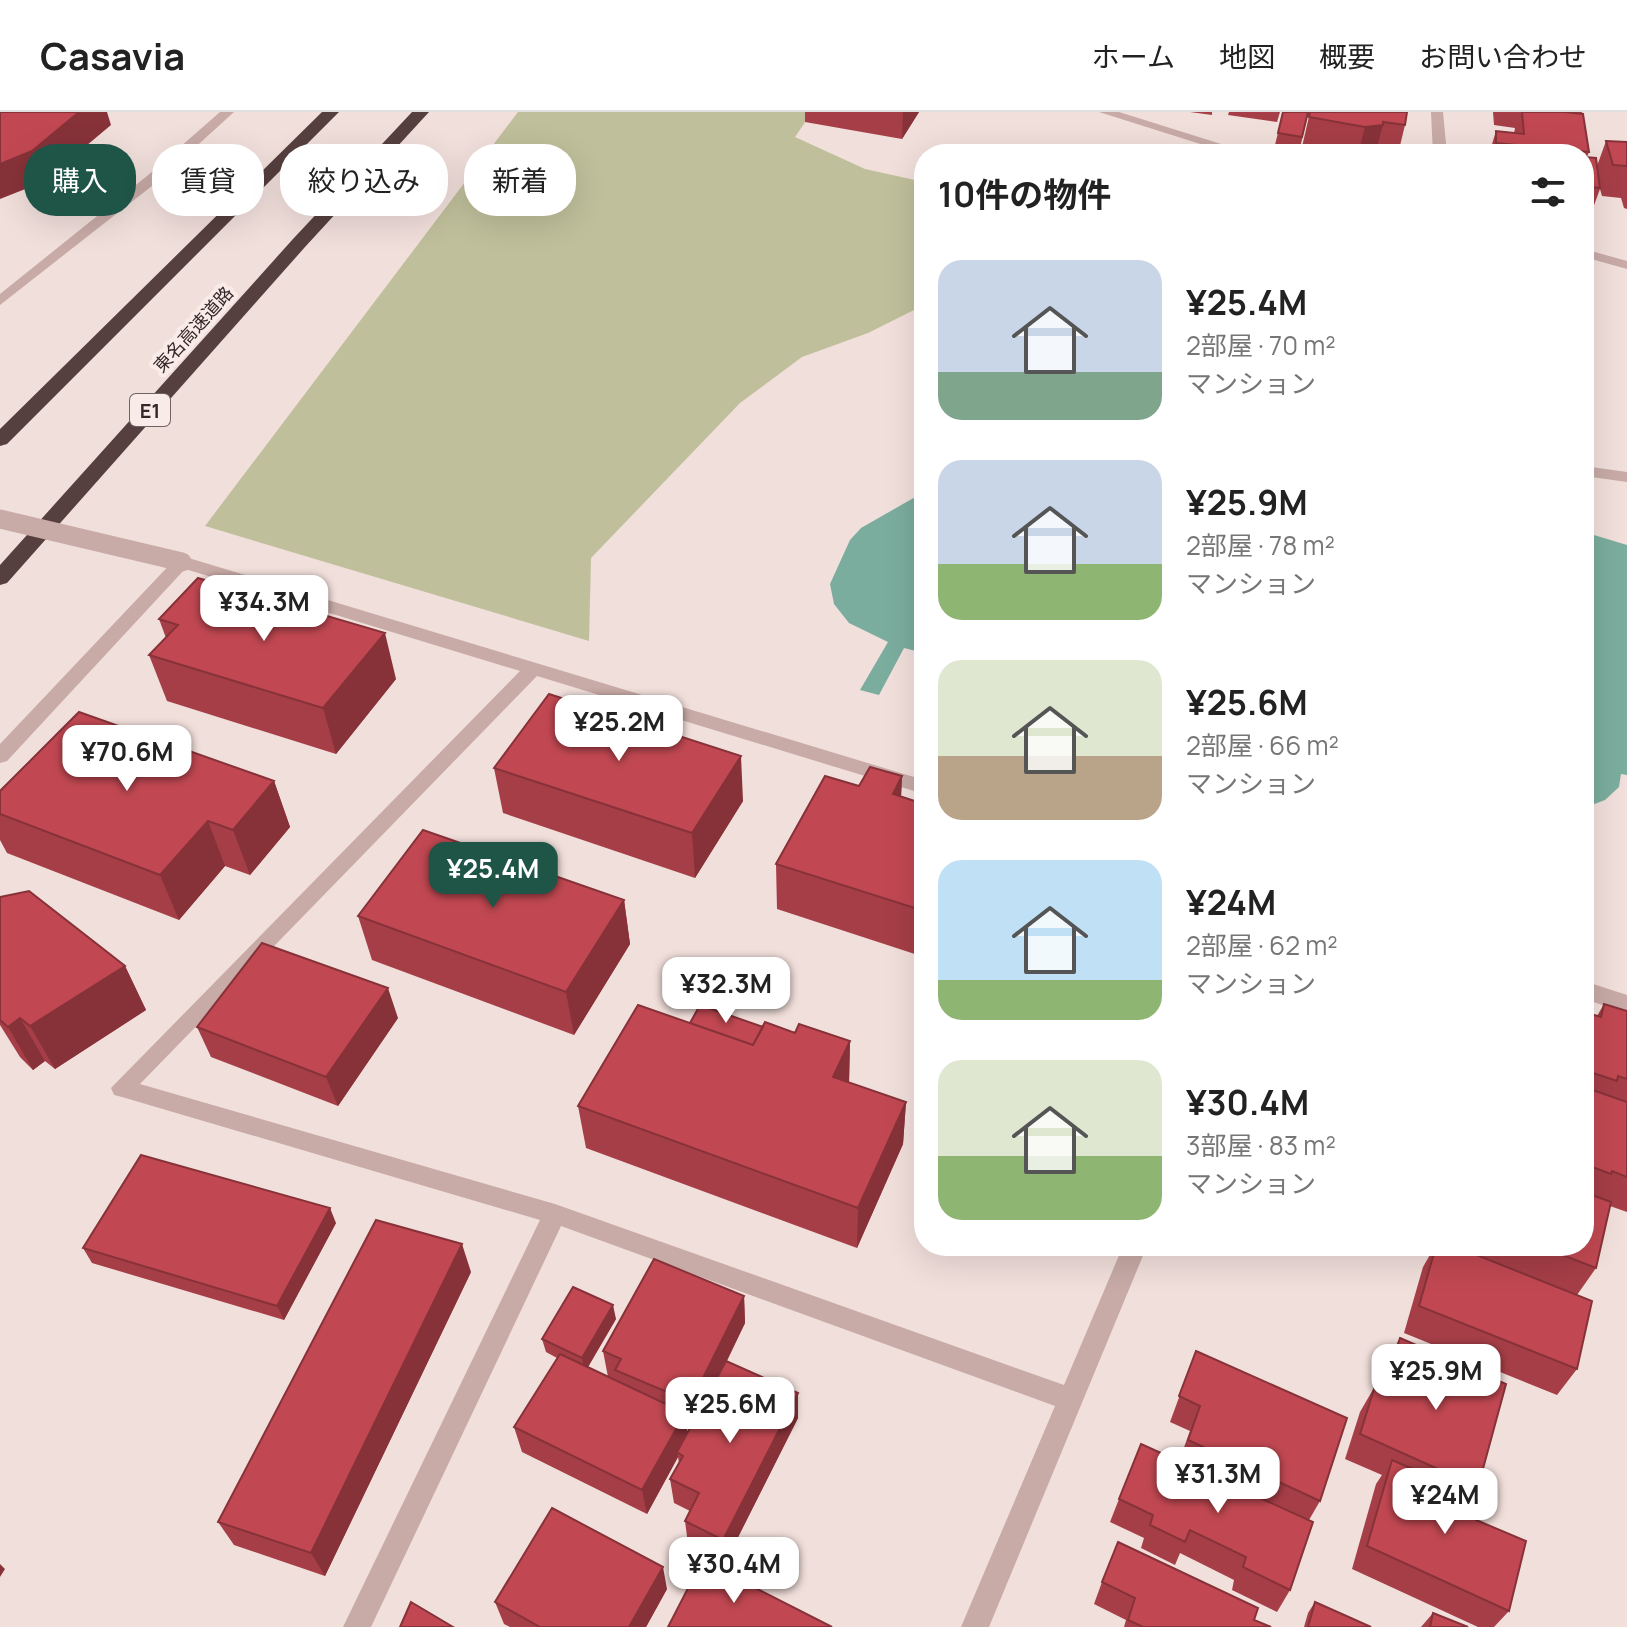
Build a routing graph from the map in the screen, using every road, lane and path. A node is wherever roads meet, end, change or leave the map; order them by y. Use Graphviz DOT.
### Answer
graph roads {
  1 [pos="228,112"];
  2 [pos="331,112"];
  3 [pos="421,112"];
  4 [pos="1105,112"];
  5 [pos="1437,112"];
  6 [pos="1212,144"];
  7 [pos="1439,144"];
  8 [pos="1594,256"];
  9 [pos="1627,265"];
  10 [pos="0,301"];
  11 [pos="0,440"];
  12 [pos="1594,472"];
  13 [pos="1627,477"];
  14 [pos="0,519"];
  15 [pos="182,562"];
  16 [pos="0,578"];
  17 [pos="532,670"];
  18 [pos="0,756"];
  19 [pos="914,784"];
  20 [pos="1594,993"];
  21 [pos="1627,1004"];
  22 [pos="555,1214"];
  23 [pos="1131,1256"];
  24 [pos="1070,1399"];
  25 [pos="357,1627"];
  26 [pos="975,1627"];
  1 -- 10 [label="street"];
  2 -- 11 [label="highway"];
  3 -- 16 [label="highway, 東名高速道路 / E1"];
  4 -- 6 [label="street"];
  5 -- 7 [label="street"];
  8 -- 9 [label="street"];
  12 -- 13 [label="street"];
  14 -- 15 [label="street, bridge"];
  15 -- 17 [label="street"];
  15 -- 18 [label="street"];
  17 -- 19 [label="street"];
  17 -- 22 [label="street"];
  20 -- 21 [label="street"];
  22 -- 24 [label="street"];
  22 -- 25 [label="street"];
  23 -- 24 [label="street"];
  24 -- 26 [label="street"];
}
